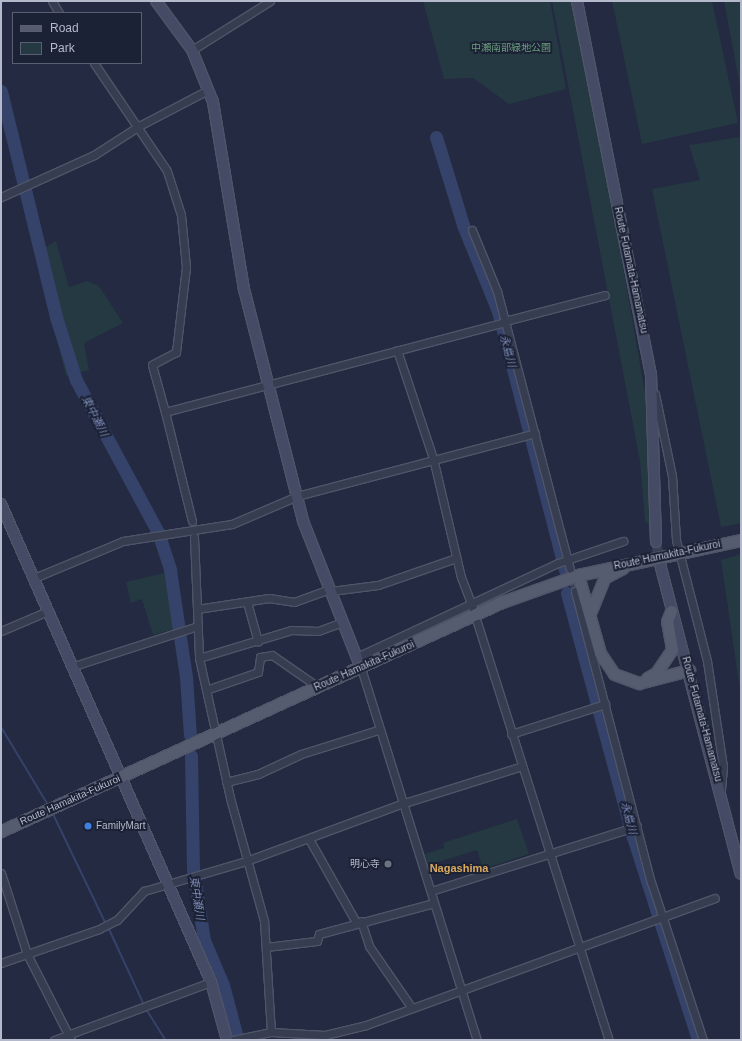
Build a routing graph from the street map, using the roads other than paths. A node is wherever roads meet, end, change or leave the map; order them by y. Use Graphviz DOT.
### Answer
graph roads {
  1 [pos="52,1"];
  2 [pos="156,1"];
  3 [pos="270,1"];
  4 [pos="577,1"];
  5 [pos="58,12"];
  6 [pos="192,50"];
  7 [pos="95,64"];
  8 [pos="208,90"];
  9 [pos="139,126"];
  10 [pos="1,196"];
  11 [pos="472,230"];
  12 [pos="605,295"];
  13 [pos="503,322"];
  14 [pos="397,350"];
  15 [pos="268,383"];
  16 [pos="652,384"];
  17 [pos="165,412"];
  18 [pos="532,434"];
  19 [pos="433,458"];
  20 [pos="296,496"];
  21 [pos="1,504"];
  22 [pos="192,521"];
  23 [pos="194,537"];
  24 [pos="741,540"];
  25 [pos="623,541"];
  26 [pos="656,542"];
  27 [pos="685,551"];
  28 [pos="456,558"];
  29 [pos="568,560"];
  30 [pos="646,560"];
  31 [pos="660,564"];
  32 [pos="574,572"];
  33 [pos="34,578"];
  34 [pos="331,590"];
  35 [pos="575,591"];
  36 [pos="247,602"];
  37 [pos="472,606"];
  38 [pos="197,609"];
  39 [pos="48,611"];
  40 [pos="671,611"];
  41 [pos="591,612"];
  42 [pos="343,622"];
  43 [pos="478,622"];
  44 [pos="198,626"];
  45 [pos="1,631"];
  46 [pos="258,642"];
  47 [pos="357,656"];
  48 [pos="199,658"];
  49 [pos="74,666"];
  50 [pos="361,668"];
  51 [pos="689,670"];
  52 [pos="640,682"];
  53 [pos="318,686"];
  54 [pos="206,690"];
  55 [pos="602,704"];
  56 [pos="378,730"];
  57 [pos="214,734"];
  58 [pos="511,734"];
  59 [pos="522,766"];
  60 [pos="121,778"];
  61 [pos="226,782"];
  62 [pos="721,790"];
  63 [pos="401,804"];
  64 [pos="637,826"];
  65 [pos="1,831"];
  66 [pos="309,839"];
  67 [pos="550,855"];
  68 [pos="246,861"];
  69 [pos="1,873"];
  70 [pos="741,874"];
  71 [pos="168,882"];
  72 [pos="431,891"];
  73 [pos="715,898"];
  74 [pos="434,903"];
  75 [pos="660,918"];
  76 [pos="358,922"];
  77 [pos="266,947"];
  78 [pos="580,948"];
  79 [pos="27,954"];
  80 [pos="1,963"];
  81 [pos="211,982"];
  82 [pos="462,991"];
  83 [pos="412,1008"];
  84 [pos="271,1032"];
  85 [pos="70,1037"];
  86 [pos="325,1037"];
  87 [pos="54,1040"];
  88 [pos="226,1040"];
  89 [pos="233,1040"];
  90 [pos="477,1040"];
  91 [pos="609,1040"];
  92 [pos="703,1040"];
  1 -- 5 [label="street"];
  2 -- 6 [label="street"];
  3 -- 6 [label="street"];
  4 -- 16 [label="street, Route Futamata-Hamamatsu"];
  6 -- 8 [label="street"];
  7 -- 9 [label="street"];
  8 -- 9 [label="street"];
  8 -- 15 [label="street"];
  9 -- 10 [label="street"];
  9 -- 17 [label="street"];
  11 -- 13 [label="street"];
  12 -- 13 [label="street"];
  13 -- 14 [label="street"];
  13 -- 18 [label="street"];
  14 -- 15 [label="street"];
  14 -- 19 [label="street"];
  15 -- 17 [label="street"];
  15 -- 20 [label="street"];
  16 -- 26 [label="street, Route Futamata-Hamamatsu"];
  16 -- 27 [label="street"];
  17 -- 22 [label="street"];
  18 -- 19 [label="street"];
  18 -- 29 [label="street"];
  19 -- 20 [label="street"];
  19 -- 28 [label="street"];
  20 -- 33 [label="street"];
  20 -- 34 [label="street"];
  21 -- 33 [label="street"];
  23 -- 38 [label="street"];
  24 -- 27 [label="main road, Route Hamakita-Fukuroi"];
  25 -- 29 [label="street"];
  27 -- 30 [label="main road, Route Hamakita-Fukuroi"];
  27 -- 62 [label="street"];
  28 -- 34 [label="street"];
  28 -- 37 [label="street"];
  29 -- 32 [label="street"];
  29 -- 37 [label="street"];
  30 -- 32 [label="main road, Route Hamakita-Fukuroi"];
  30 -- 41 [label="main road"];
  31 -- 40 [label="street, Route Futamata-Hamamatsu"];
  32 -- 41 [label="main road"];
  32 -- 50 [label="main road, Route Hamakita-Fukuroi"];
  33 -- 39 [label="street"];
  34 -- 36 [label="street"];
  34 -- 42 [label="street"];
  35 -- 55 [label="street"];
  36 -- 38 [label="street"];
  36 -- 46 [label="street"];
  37 -- 47 [label="street"];
  38 -- 44 [label="street"];
  39 -- 45 [label="street"];
  39 -- 49 [label="street"];
  40 -- 51 [label="street, Route Futamata-Hamamatsu"];
  40 -- 52 [label="main road"];
  41 -- 52 [label="main road"];
  42 -- 46 [label="street"];
  42 -- 47 [label="street"];
  43 -- 58 [label="street"];
  44 -- 48 [label="street"];
  44 -- 49 [label="street"];
  46 -- 48 [label="street"];
  47 -- 50 [label="street"];
  48 -- 54 [label="street"];
  49 -- 60 [label="street"];
  50 -- 53 [label="main road, Route Hamakita-Fukuroi"];
  50 -- 56 [label="street"];
  51 -- 52 [label="main road"];
  51 -- 62 [label="street, Route Futamata-Hamamatsu"];
  53 -- 54 [label="street"];
  53 -- 57 [label="main road, Route Hamakita-Fukuroi"];
  54 -- 57 [label="street"];
  55 -- 58 [label="street"];
  55 -- 64 [label="street"];
  56 -- 61 [label="street"];
  56 -- 63 [label="street"];
  57 -- 60 [label="main road, Route Hamakita-Fukuroi"];
  57 -- 61 [label="street"];
  58 -- 59 [label="street"];
  59 -- 63 [label="street"];
  59 -- 67 [label="street"];
  60 -- 65 [label="main road, Route Hamakita-Fukuroi"];
  60 -- 71 [label="street"];
  61 -- 68 [label="street"];
  62 -- 70 [label="street, Route Futamata-Hamamatsu"];
  63 -- 66 [label="street"];
  63 -- 72 [label="street"];
  64 -- 67 [label="street"];
  64 -- 75 [label="street"];
  66 -- 68 [label="street"];
  66 -- 76 [label="street"];
  67 -- 72 [label="street"];
  67 -- 78 [label="street"];
  68 -- 71 [label="street"];
  68 -- 77 [label="street"];
  69 -- 79 [label="street"];
  71 -- 79 [label="street"];
  71 -- 81 [label="street"];
  72 -- 74 [label="street"];
  73 -- 75 [label="street"];
  74 -- 76 [label="street"];
  74 -- 82 [label="street"];
  75 -- 78 [label="street"];
  75 -- 92 [label="street"];
  76 -- 77 [label="street"];
  76 -- 83 [label="street"];
  77 -- 84 [label="street"];
  78 -- 82 [label="street"];
  78 -- 91 [label="street"];
  79 -- 80 [label="street"];
  79 -- 85 [label="street"];
  81 -- 85 [label="street"];
  81 -- 88 [label="street"];
  82 -- 83 [label="street"];
  82 -- 90 [label="street"];
  83 -- 86 [label="street"];
  84 -- 86 [label="street"];
  84 -- 89 [label="street"];
  85 -- 87 [label="street"];
}
